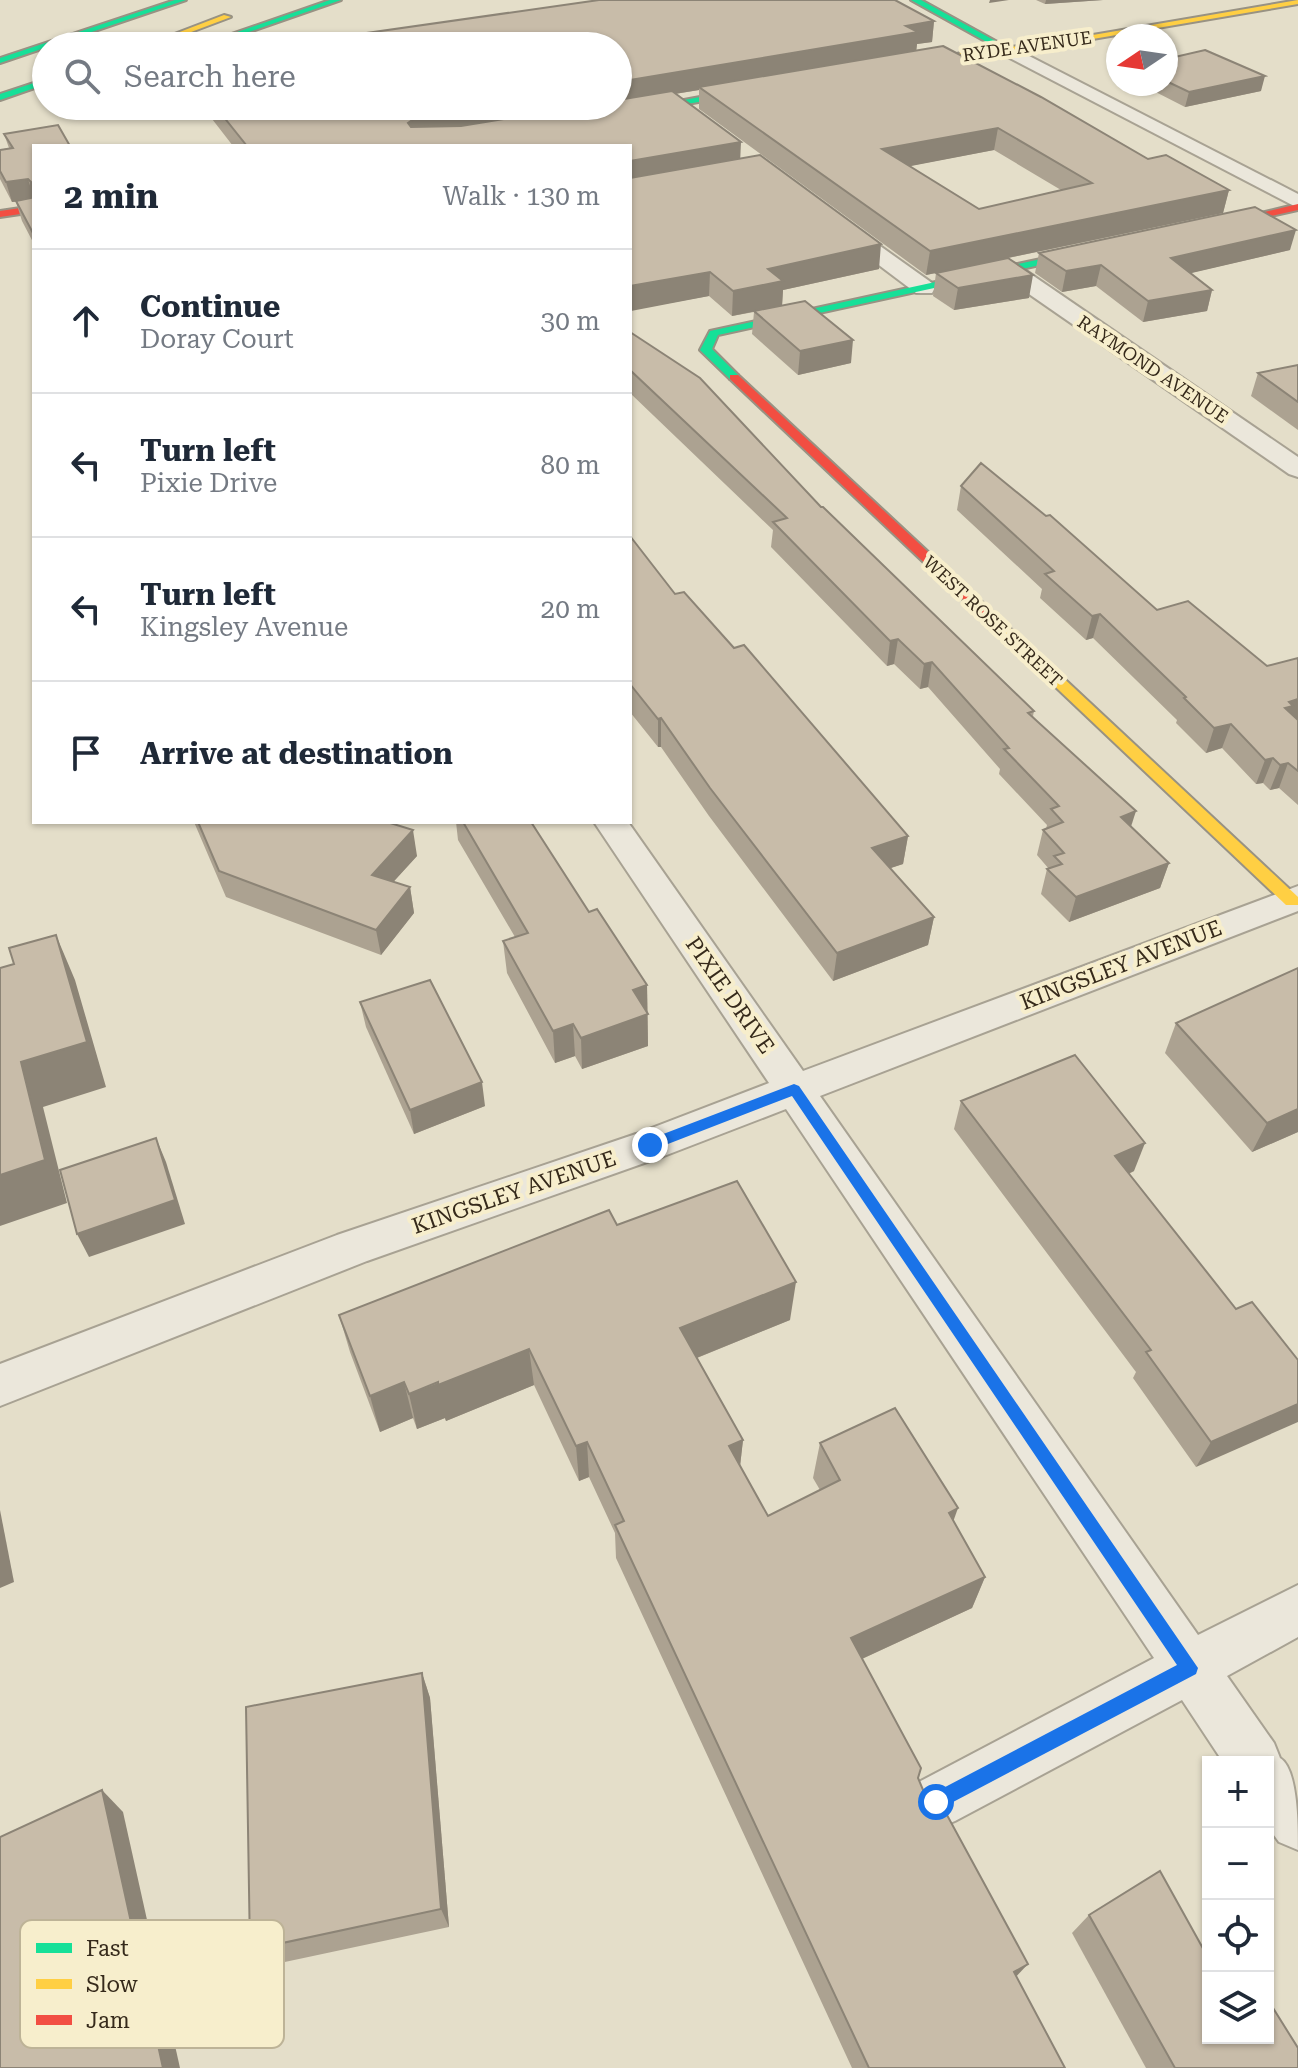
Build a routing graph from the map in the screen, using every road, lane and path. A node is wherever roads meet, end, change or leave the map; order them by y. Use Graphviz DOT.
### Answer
graph roads {
  1 [pos="149,0"];
  2 [pos="182,0"];
  3 [pos="337,0"];
  4 [pos="915,0"];
  5 [pos="1281,2"];
  6 [pos="245,10"];
  7 [pos="74,32"];
  8 [pos="87,32"];
  9 [pos="185,32"];
  10 [pos="242,32"];
  11 [pos="1006,49"];
  12 [pos="32,50"];
  13 [pos="32,50"];
  14 [pos="27,52"];
  15 [pos="0,61"];
  16 [pos="878,69"];
  17 [pos="785,85"];
  18 [pos="32,86"];
  19 [pos="0,97"];
  20 [pos="32,97"];
  21 [pos="676,104"];
  22 [pos="0,106"];
  23 [pos="632,111"];
  24 [pos="701,122"];
  25 [pos="1298,204"];
  26 [pos="32,209"];
  27 [pos="0,214"];
  28 [pos="825,215"];
  29 [pos="1191,230"];
  30 [pos="1115,246"];
  31 [pos="1008,269"];
  32 [pos="924,288"];
  33 [pos="1298,469"];
  34 [pos="612,824"];
  35 [pos="1295,899"];
  36 [pos="794,1089"];
  37 [pos="0,1385"];
  38 [pos="1298,1610"];
  39 [pos="1190,1668"];
  40 [pos="1251,1756"];
  41 [pos="1274,1789"];
  42 [pos="936,1802"];
  43 [pos="1298,1823"];
  1 -- 7 [label="main road"];
  2 -- 8 [label="main road"];
  3 -- 10 [label="main road"];
  4 -- 11 [label="main road"];
  5 -- 11 [label="main road, RYDE AVENUE"];
  6 -- 9 [label="main road"];
  11 -- 16 [label="main road, RYDE AVENUE"];
  11 -- 25 [label="street"];
  12 -- 14 [label="main road"];
  13 -- 14 [label="main road"];
  14 -- 15 [label="main road"];
  17 -- 21 [label="main road"];
  18 -- 19 [label="main road"];
  20 -- 22 [label="main road"];
  21 -- 23 [label="main road"];
  21 -- 24 [label="street"];
  25 -- 29 [label="main road"];
  26 -- 27 [label="main road"];
  28 -- 32 [label="street"];
  30 -- 31 [label="main road"];
  31 -- 32 [label="main road"];
  31 -- 33 [label="street, RAYMOND AVENUE"];
  32 -- 35 [label="main road, WEST ROSE STREET"];
  34 -- 36 [label="street, PIXIE DRIVE"];
  35 -- 36 [label="street, KINGSLEY AVENUE"];
  36 -- 37 [label="street, KINGSLEY AVENUE"];
  36 -- 39 [label="street, PIXIE DRIVE"];
  38 -- 39 [label="street"];
  39 -- 40 [label="street, PIXIE DRIVE"];
  39 -- 42 [label="street"];
  41 -- 43 [label="street"];
}
